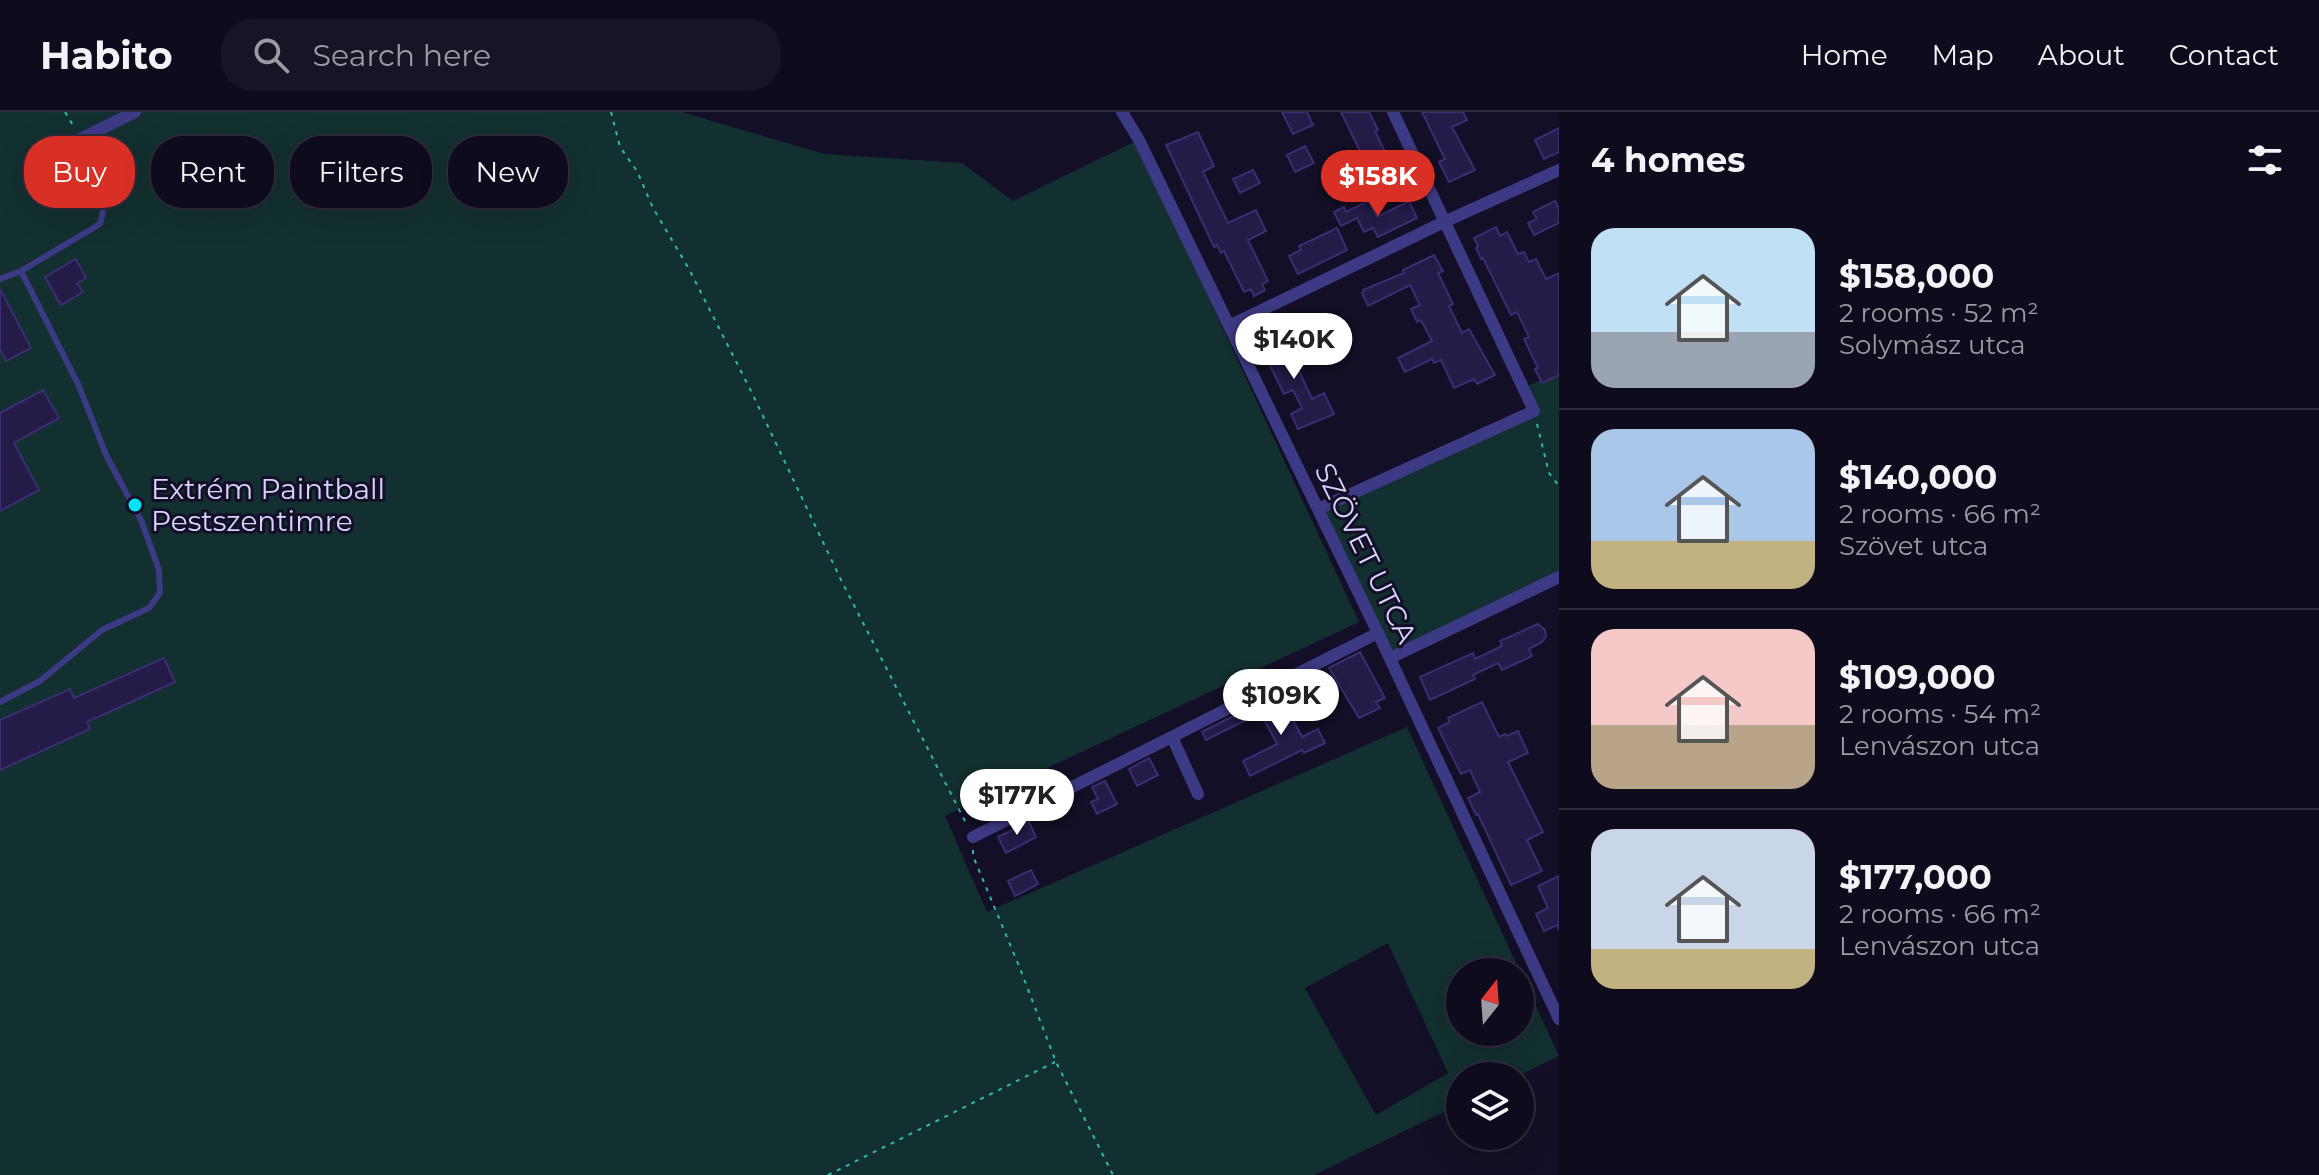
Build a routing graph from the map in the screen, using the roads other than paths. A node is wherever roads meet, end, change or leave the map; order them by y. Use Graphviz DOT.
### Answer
graph roads {
  1 [pos="135,112"];
  2 [pos="1122,112"];
  3 [pos="1393,112"];
  4 [pos="86,136"];
  5 [pos="1559,170"];
  6 [pos="105,208"];
  7 [pos="1444,222"];
  8 [pos="21,271"];
  9 [pos="0,279"];
  10 [pos="1229,326"];
  11 [pos="1318,509"];
  12 [pos="1559,577"];
  13 [pos="1378,633"];
  14 [pos="1390,658"];
  15 [pos="0,702"];
  16 [pos="1172,737"];
  17 [pos="1198,794"];
  18 [pos="973,837"];
  19 [pos="1559,1019"];
  1 -- 4 [label="street"];
  2 -- 10 [label="street, SZÖVET UTCA"];
  3 -- 7 [label="street"];
  5 -- 7 [label="street"];
  6 -- 8 [label="lane"];
  7 -- 10 [label="street"];
  7 -- 11 [label="street"];
  8 -- 9 [label="lane"];
  8 -- 15 [label="lane"];
  10 -- 11 [label="street, SZÖVET UTCA"];
  11 -- 13 [label="street, SZÖVET UTCA"];
  12 -- 14 [label="street"];
  13 -- 14 [label="street, SZÖVET UTCA"];
  13 -- 16 [label="street"];
  14 -- 19 [label="street, SZÖVET UTCA"];
  16 -- 17 [label="street"];
  16 -- 18 [label="street"];
}
